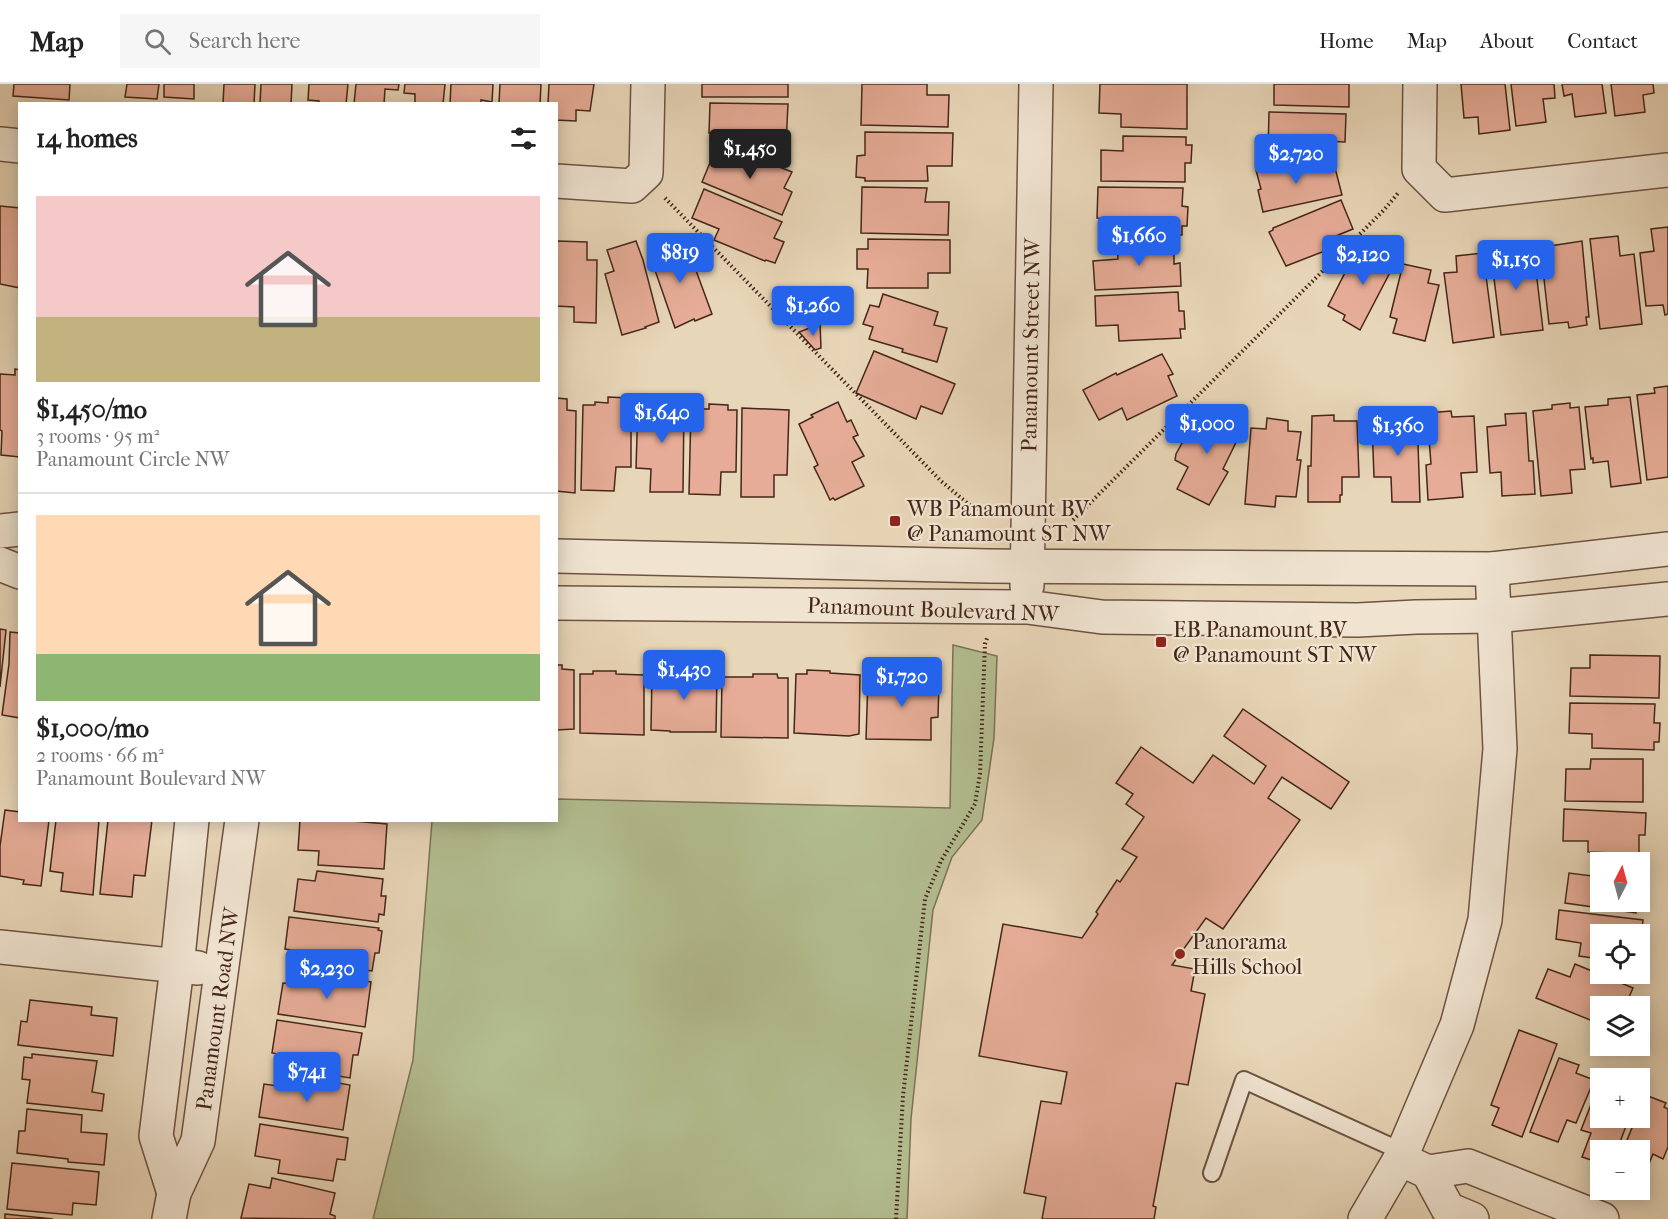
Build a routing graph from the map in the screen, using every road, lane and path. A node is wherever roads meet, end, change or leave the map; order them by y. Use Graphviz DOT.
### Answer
graph roads {
  1 [pos="648,84"];
  2 [pos="1036,84"];
  3 [pos="1420,84"];
  4 [pos="0,144"];
  5 [pos="18,146"];
  6 [pos="1419,169"];
  7 [pos="1668,170"];
  8 [pos="646,173"];
  9 [pos="558,181"];
  10 [pos="986,519"];
  11 [pos="1073,520"];
  12 [pos="18,529"];
  13 [pos="0,531"];
  14 [pos="1668,549"];
  15 [pos="558,556"];
  16 [pos="0,564"];
  17 [pos="1027,565"];
  18 [pos="1492,568"];
  19 [pos="18,571"];
  20 [pos="1668,599"];
  21 [pos="558,603"];
  22 [pos="1027,607"];
  23 [pos="1495,616"];
  24 [pos="989,631"];
  25 [pos="192,822"];
  26 [pos="242,822"];
  27 [pos="0,947"];
  28 [pos="177,968"];
  29 [pos="222,970"];
  30 [pos="1410,1161"];
  31 [pos="1212,1173"];
  32 [pos="172,1206"];
  33 [pos="896,1219"];
  34 [pos="1365,1219"];
  35 [pos="1472,1219"];
  36 [pos="1602,1219"];
  1 -- 8 [label="street"];
  2 -- 17 [label="street, Panamount Street NW"];
  3 -- 6 [label="street"];
  4 -- 5 [label="street"];
  6 -- 7 [label="street"];
  6 -- 11 [label="path"];
  8 -- 9 [label="street"];
  8 -- 10 [label="path"];
  12 -- 13 [label="street"];
  14 -- 18 [label="street, Panamount Boulevard NW"];
  15 -- 17 [label="street, Panamount Boulevard NW"];
  16 -- 19 [label="street"];
  17 -- 18 [label="street, Panamount Boulevard NW"];
  17 -- 22 [label="street, Panamount Street NW"];
  18 -- 23 [label="street"];
  20 -- 23 [label="street, Panamount Boulevard NW"];
  21 -- 22 [label="street, Panamount Boulevard NW"];
  22 -- 23 [label="street, Panamount Boulevard NW"];
  23 -- 30 [label="street"];
  24 -- 33 [label="path"];
  25 -- 28 [label="street, Panamount Road NW"];
  26 -- 29 [label="street, Panamount Road NW"];
  27 -- 28 [label="street"];
  28 -- 29 [label="street"];
  28 -- 32 [label="street, Panamount Road NW"];
  29 -- 32 [label="street, Panamount Road NW"];
  30 -- 31 [label="lane"];
  30 -- 34 [label="street"];
  30 -- 35 [label="street"];
  30 -- 36 [label="street"];
}
